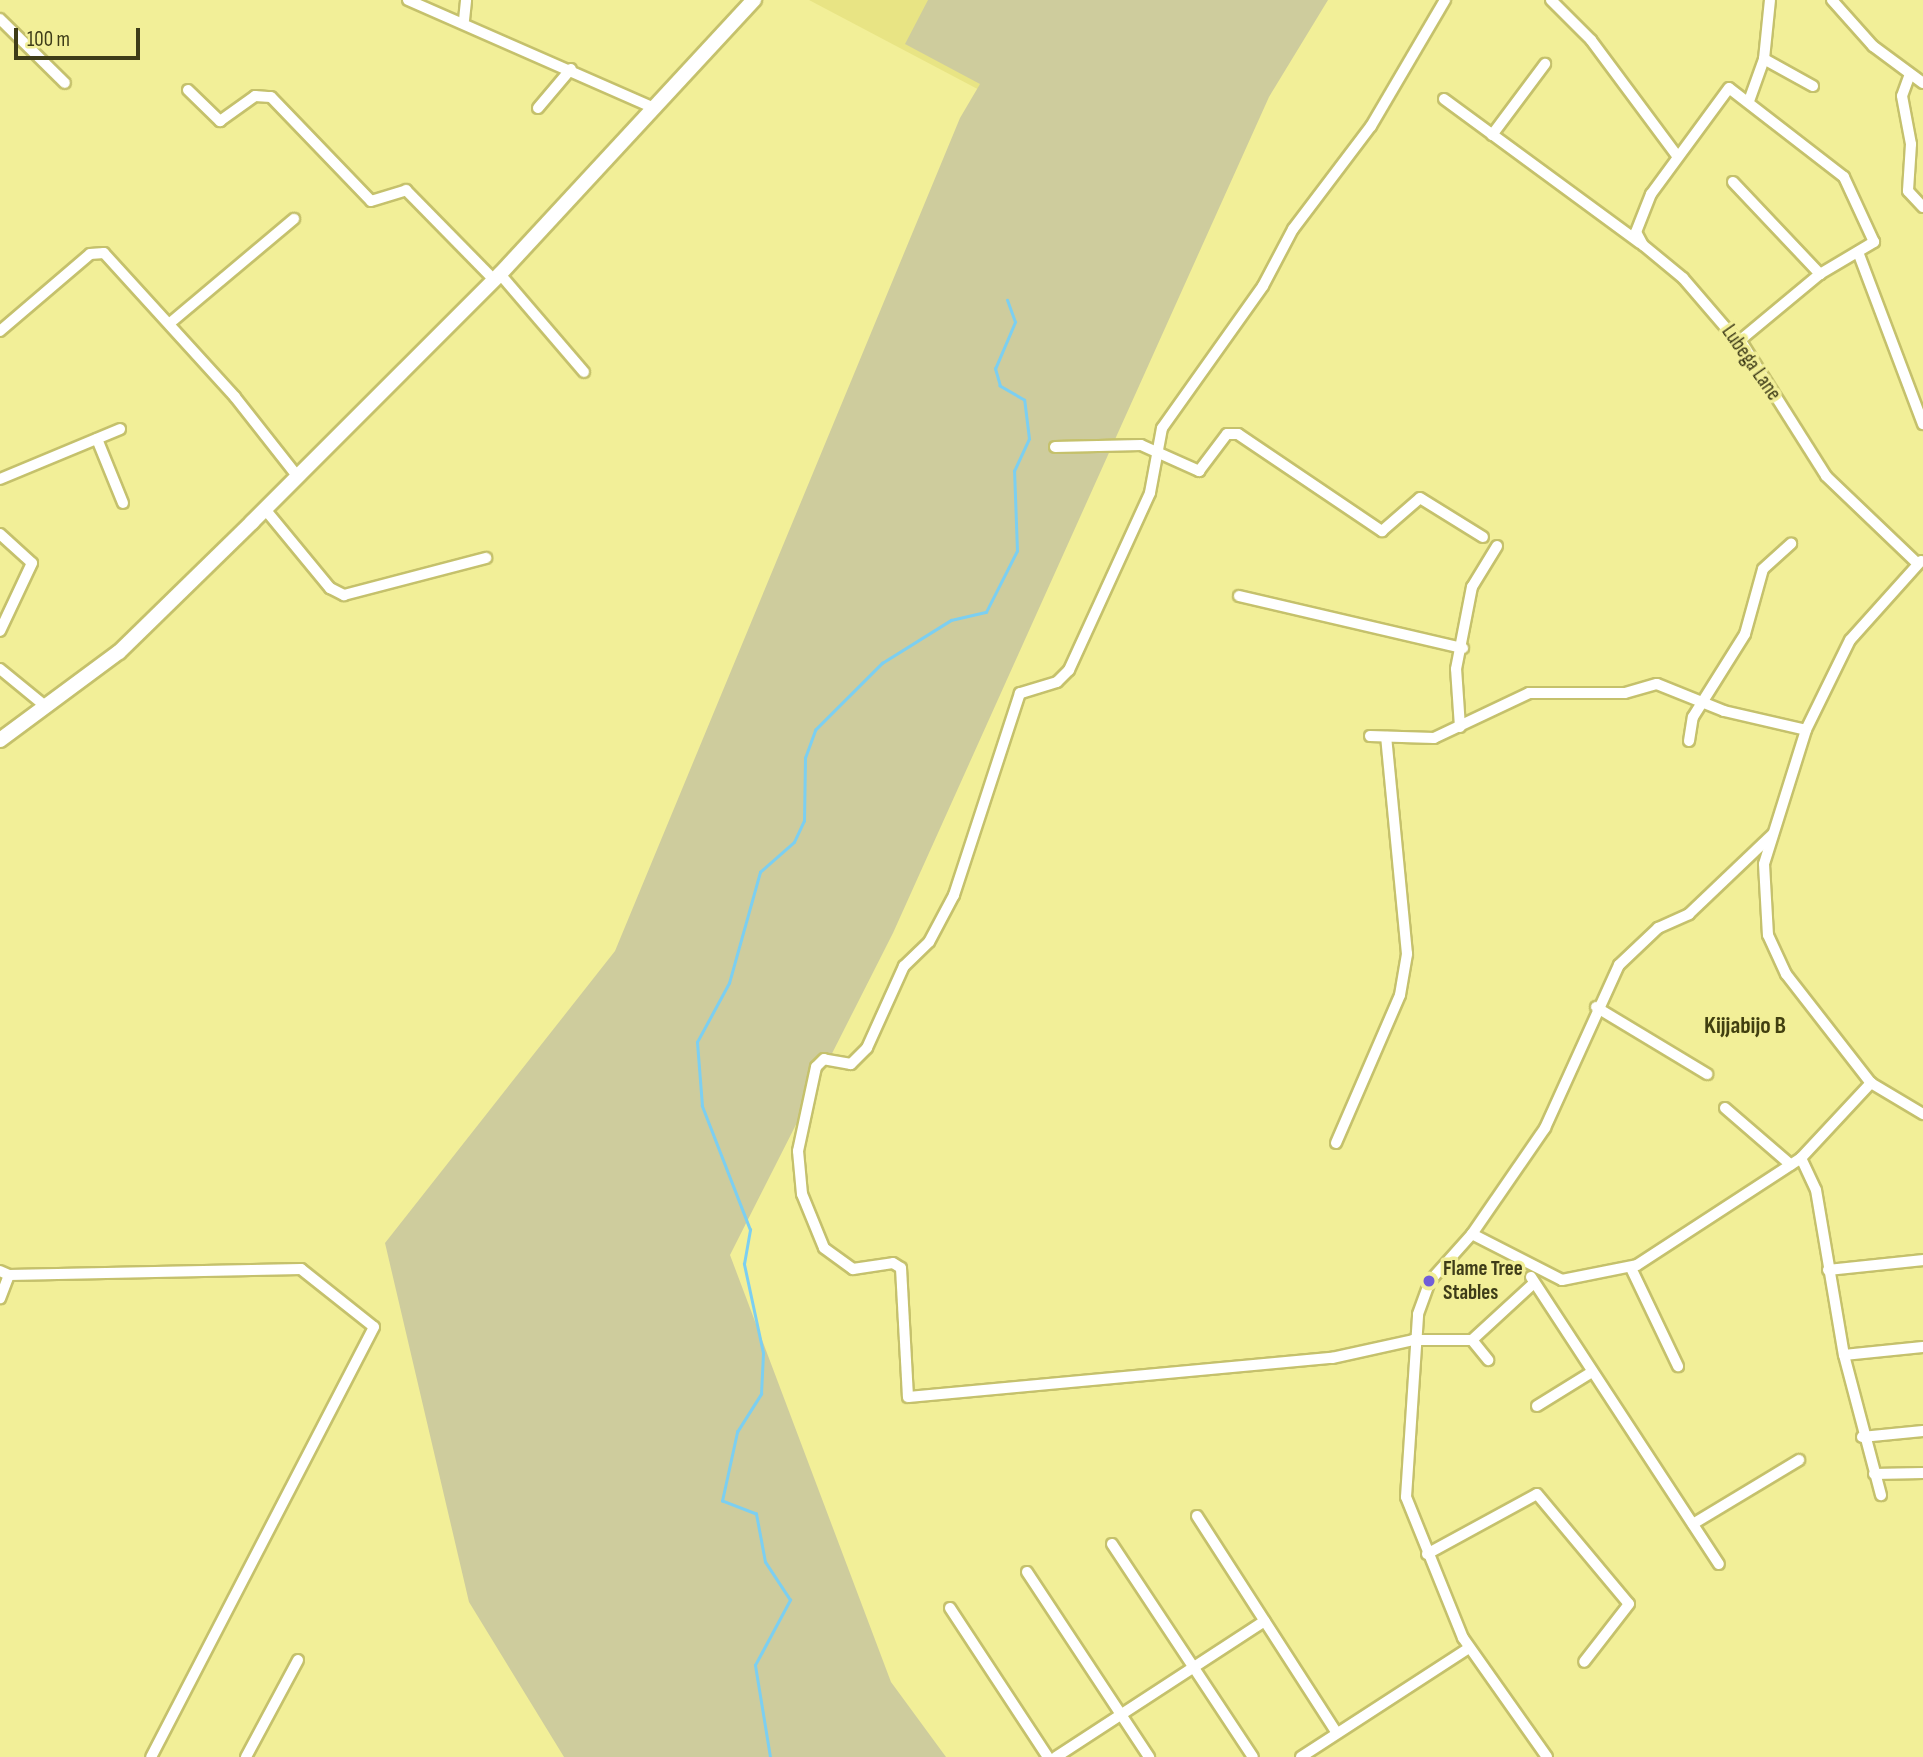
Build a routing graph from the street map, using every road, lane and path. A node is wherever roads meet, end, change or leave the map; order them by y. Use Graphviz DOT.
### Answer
graph roads {
  1 [pos="408,0"];
  2 [pos="466,0"];
  3 [pos="754,0"];
  4 [pos="1445,0"];
  5 [pos="1551,0"];
  6 [pos="1770,0"];
  7 [pos="1832,0"];
  8 [pos="0,19"];
  9 [pos="464,20"];
  10 [pos="1764,59"];
  11 [pos="1545,64"];
  12 [pos="571,69"];
  13 [pos="1910,74"];
  14 [pos="65,83"];
  15 [pos="1923,83"];
  16 [pos="1813,86"];
  17 [pos="188,90"];
  18 [pos="1444,99"];
  19 [pos="1749,101"];
  20 [pos="538,108"];
  21 [pos="654,108"];
  22 [pos="1492,135"];
  23 [pos="1677,156"];
  24 [pos="1733,182"];
  25 [pos="1923,207"];
  26 [pos="294,219"];
  27 [pos="1643,245"];
  28 [pos="1858,252"];
  29 [pos="1820,274"];
  30 [pos="497,277"];
  31 [pos="170,323"];
  32 [pos="0,331"];
  33 [pos="1738,342"];
  34 [pos="584,372"];
  35 [pos="1923,424"];
  36 [pos="120,429"];
  37 [pos="97,439"];
  38 [pos="1055,447"];
  39 [pos="1153,451"];
  40 [pos="298,477"];
  41 [pos="0,479"];
  42 [pos="123,503"];
  43 [pos="264,508"];
  44 [pos="0,534"];
  45 [pos="1483,537"];
  46 [pos="1791,544"];
  47 [pos="1497,546"];
  48 [pos="486,558"];
  49 [pos="1920,561"];
  50 [pos="1239,596"];
  51 [pos="0,631"];
  52 [pos="1463,648"];
  53 [pos="0,669"];
  54 [pos="1703,702"];
  55 [pos="44,705"];
  56 [pos="1460,727"];
  57 [pos="1806,730"];
  58 [pos="1370,736"];
  59 [pos="1385,737"];
  60 [pos="0,740"];
  61 [pos="1689,741"];
  62 [pos="1772,835"];
  63 [pos="1596,1007"];
  64 [pos="1707,1074"];
  65 [pos="1871,1083"];
  66 [pos="1725,1108"];
  67 [pos="1923,1114"];
  68 [pos="1336,1143"];
  69 [pos="1796,1162"];
  70 [pos="1472,1234"];
  71 [pos="1923,1260"];
  72 [pos="1529,1267"];
  73 [pos="1631,1268"];
  74 [pos="1828,1270"];
  75 [pos="4,1273"];
  76 [pos="1534,1283"];
  77 [pos="0,1298"];
  78 [pos="1413,1340"];
  79 [pos="1472,1340"];
  80 [pos="1923,1347"];
  81 [pos="1844,1355"];
  82 [pos="1488,1360"];
  83 [pos="1678,1366"];
  84 [pos="1592,1372"];
  85 [pos="1537,1406"];
  86 [pos="1923,1431"];
  87 [pos="1862,1437"];
  88 [pos="1799,1460"];
  89 [pos="1923,1473"];
  90 [pos="1874,1474"];
  91 [pos="1881,1495"];
  92 [pos="1197,1516"];
  93 [pos="1693,1524"];
  94 [pos="1112,1544"];
  95 [pos="1427,1553"];
  96 [pos="1719,1564"];
  97 [pos="1027,1572"];
  98 [pos="950,1608"];
  99 [pos="1265,1621"];
  100 [pos="1469,1648"];
  101 [pos="298,1660"];
  102 [pos="1584,1662"];
  103 [pos="1194,1667"];
  104 [pos="1121,1714"];
  105 [pos="1335,1730"];
  106 [pos="151,1757"];
  107 [pos="246,1757"];
  108 [pos="1048,1757"];
  109 [pos="1056,1757"];
  110 [pos="1149,1757"];
  111 [pos="1253,1757"];
  112 [pos="1301,1757"];
  113 [pos="1547,1757"];
  1 -- 9 [label="street"];
  2 -- 9 [label="street"];
  3 -- 21 [label="street"];
  4 -- 39 [label="street"];
  5 -- 23 [label="street"];
  6 -- 10 [label="street"];
  7 -- 13 [label="street"];
  8 -- 14 [label="street"];
  9 -- 12 [label="street"];
  10 -- 16 [label="street"];
  10 -- 19 [label="street"];
  11 -- 22 [label="street"];
  12 -- 20 [label="street"];
  12 -- 21 [label="street"];
  13 -- 15 [label="street"];
  13 -- 25 [label="street"];
  17 -- 30 [label="street"];
  18 -- 22 [label="street, Lubega Lane"];
  19 -- 23 [label="street"];
  19 -- 28 [label="street"];
  21 -- 30 [label="street"];
  22 -- 27 [label="street, Lubega Lane"];
  23 -- 27 [label="street"];
  24 -- 29 [label="street"];
  26 -- 31 [label="street"];
  27 -- 33 [label="street, Lubega Lane"];
  28 -- 29 [label="street"];
  28 -- 35 [label="street"];
  29 -- 33 [label="street"];
  30 -- 34 [label="street"];
  30 -- 40 [label="street"];
  31 -- 32 [label="street"];
  31 -- 40 [label="street"];
  33 -- 49 [label="street, Lubega Lane"];
  36 -- 37 [label="street"];
  37 -- 41 [label="street"];
  37 -- 42 [label="street"];
  38 -- 39 [label="street"];
  39 -- 45 [label="street"];
  39 -- 78 [label="street"];
  40 -- 43 [label="street"];
  43 -- 48 [label="street"];
  43 -- 55 [label="street"];
  44 -- 51 [label="street"];
  46 -- 54 [label="street"];
  47 -- 52 [label="street"];
  49 -- 57 [label="street"];
  50 -- 52 [label="street"];
  52 -- 56 [label="street"];
  53 -- 55 [label="street"];
  54 -- 56 [label="street"];
  54 -- 57 [label="street"];
  54 -- 61 [label="street"];
  55 -- 60 [label="street"];
  56 -- 59 [label="street"];
  57 -- 62 [label="street"];
  58 -- 59 [label="street"];
  59 -- 68 [label="street"];
  62 -- 63 [label="street"];
  62 -- 65 [label="street"];
  63 -- 64 [label="street"];
  63 -- 70 [label="street"];
  65 -- 67 [label="street"];
  65 -- 69 [label="street"];
  66 -- 69 [label="street"];
  69 -- 73 [label="street"];
  69 -- 74 [label="street"];
  70 -- 72 [label="street"];
  70 -- 78 [label="street"];
  71 -- 74 [label="street"];
  72 -- 73 [label="street"];
  72 -- 76 [label="street"];
  73 -- 83 [label="street"];
  74 -- 81 [label="street"];
  75 -- 77 [label="street"];
  75 -- 106 [label="street"];
  76 -- 79 [label="street"];
  76 -- 84 [label="street"];
  78 -- 79 [label="street"];
  78 -- 95 [label="street"];
  79 -- 82 [label="street"];
  80 -- 81 [label="street"];
  81 -- 87 [label="street"];
  84 -- 85 [label="street"];
  84 -- 93 [label="street"];
  86 -- 87 [label="street"];
  87 -- 90 [label="street"];
  88 -- 93 [label="street"];
  89 -- 90 [label="street"];
  90 -- 91 [label="street"];
  92 -- 99 [label="street"];
  93 -- 96 [label="street"];
  94 -- 103 [label="street"];
  95 -- 100 [label="street"];
  95 -- 102 [label="street"];
  97 -- 104 [label="street"];
  98 -- 108 [label="street"];
  99 -- 103 [label="street"];
  99 -- 105 [label="street"];
  100 -- 105 [label="street"];
  100 -- 113 [label="street"];
  101 -- 107 [label="street"];
  103 -- 104 [label="street"];
  103 -- 111 [label="street"];
  104 -- 109 [label="street"];
  104 -- 110 [label="street"];
  105 -- 112 [label="street"];
}
